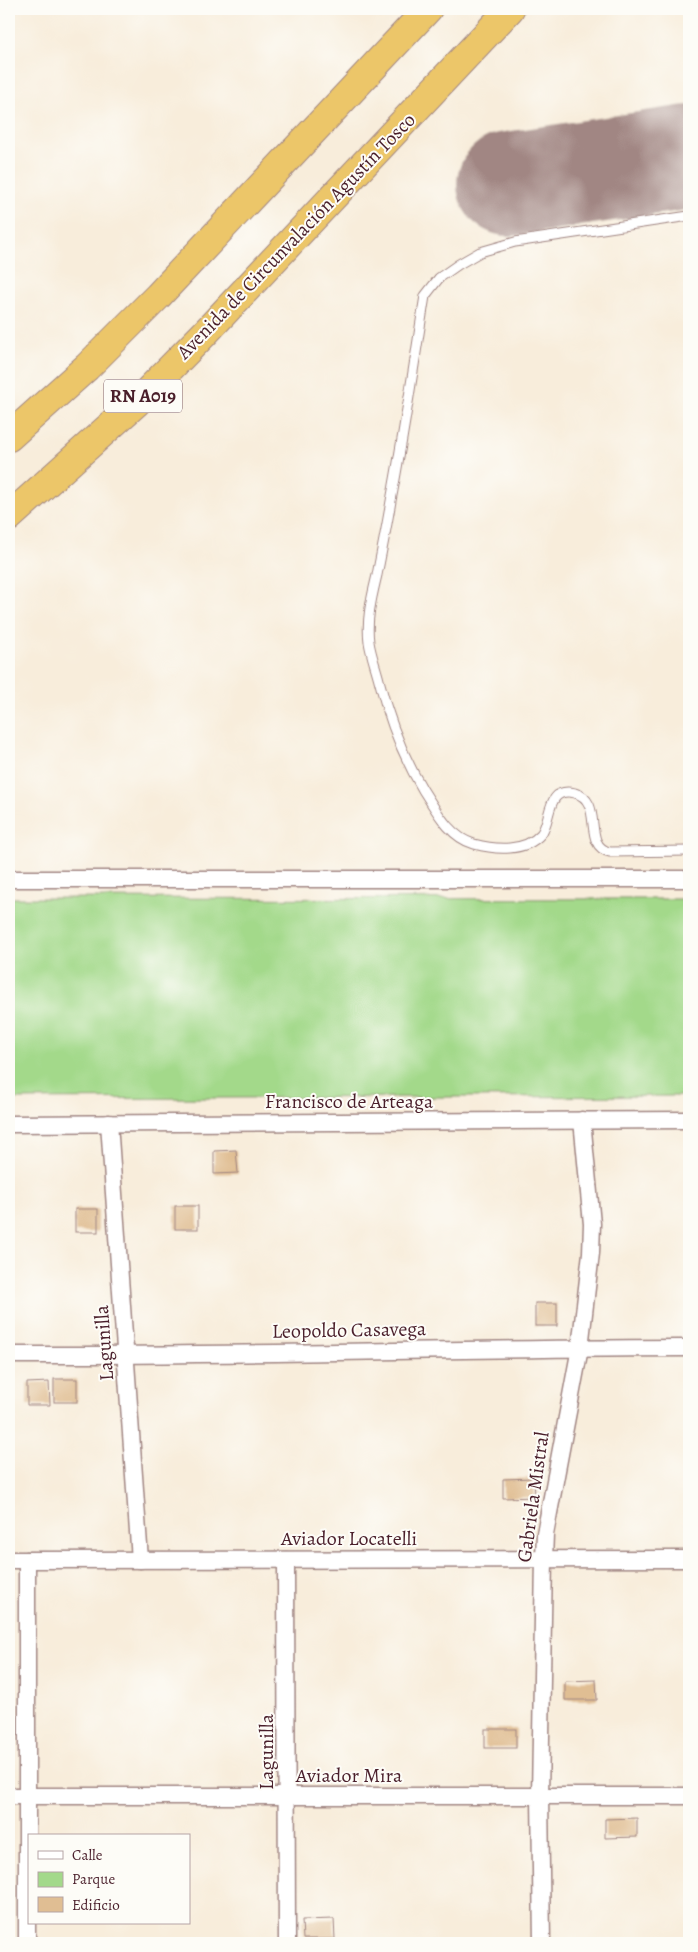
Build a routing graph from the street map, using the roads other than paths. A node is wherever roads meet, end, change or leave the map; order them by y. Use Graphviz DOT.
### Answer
graph roads {
  1 [pos="428,9"];
  2 [pos="510,9"];
  3 [pos="689,216"];
  4 [pos="9,437"];
  5 [pos="9,517"];
  6 [pos="689,851"];
  7 [pos="9,879"];
  8 [pos="689,880"];
  9 [pos="582,1120"];
  10 [pos="689,1120"];
  11 [pos="109,1123"];
  12 [pos="9,1124"];
  13 [pos="580,1348"];
  14 [pos="689,1348"];
  15 [pos="9,1355"];
  16 [pos="127,1356"];
  17 [pos="544,1559"];
  18 [pos="689,1559"];
  19 [pos="9,1560"];
  20 [pos="27,1560"];
  21 [pos="140,1560"];
  22 [pos="286,1560"];
  23 [pos="9,1796"];
  24 [pos="27,1796"];
  25 [pos="287,1796"];
  26 [pos="540,1796"];
  27 [pos="689,1796"];
  28 [pos="26,1943"];
  29 [pos="287,1943"];
  30 [pos="542,1943"];
  1 -- 4 [label="highway, RN A019"];
  2 -- 5 [label="highway, Avenida de Circunvalación Agustín Tosco / RN A019"];
  3 -- 6 [label="lane"];
  7 -- 8 [label="street"];
  9 -- 10 [label="street, Francisco de Arteaga"];
  9 -- 11 [label="street, Francisco de Arteaga"];
  9 -- 13 [label="street, Gabriela Mistral"];
  11 -- 12 [label="street, Francisco de Arteaga"];
  11 -- 16 [label="street, Lagunilla"];
  13 -- 14 [label="street, Leopoldo Casavega"];
  13 -- 16 [label="street, Leopoldo Casavega"];
  13 -- 17 [label="street, Gabriela Mistral"];
  15 -- 16 [label="street, Leopoldo Casavega"];
  16 -- 21 [label="street, Lagunilla"];
  17 -- 18 [label="street, Aviador Locatelli"];
  17 -- 22 [label="street, Aviador Locatelli"];
  17 -- 26 [label="street, Gabriela Mistral"];
  19 -- 20 [label="street, Aviador Locatelli"];
  20 -- 21 [label="street, Aviador Locatelli"];
  20 -- 24 [label="street"];
  21 -- 22 [label="street, Aviador Locatelli"];
  22 -- 25 [label="street, Lagunilla"];
  23 -- 24 [label="street, Aviador Mira"];
  24 -- 25 [label="street, Aviador Mira"];
  24 -- 28 [label="street"];
  25 -- 26 [label="street, Aviador Mira"];
  25 -- 29 [label="street, Lagunilla"];
  26 -- 27 [label="street, Aviador Mira"];
  26 -- 30 [label="street, Gabriela Mistral"];
}
